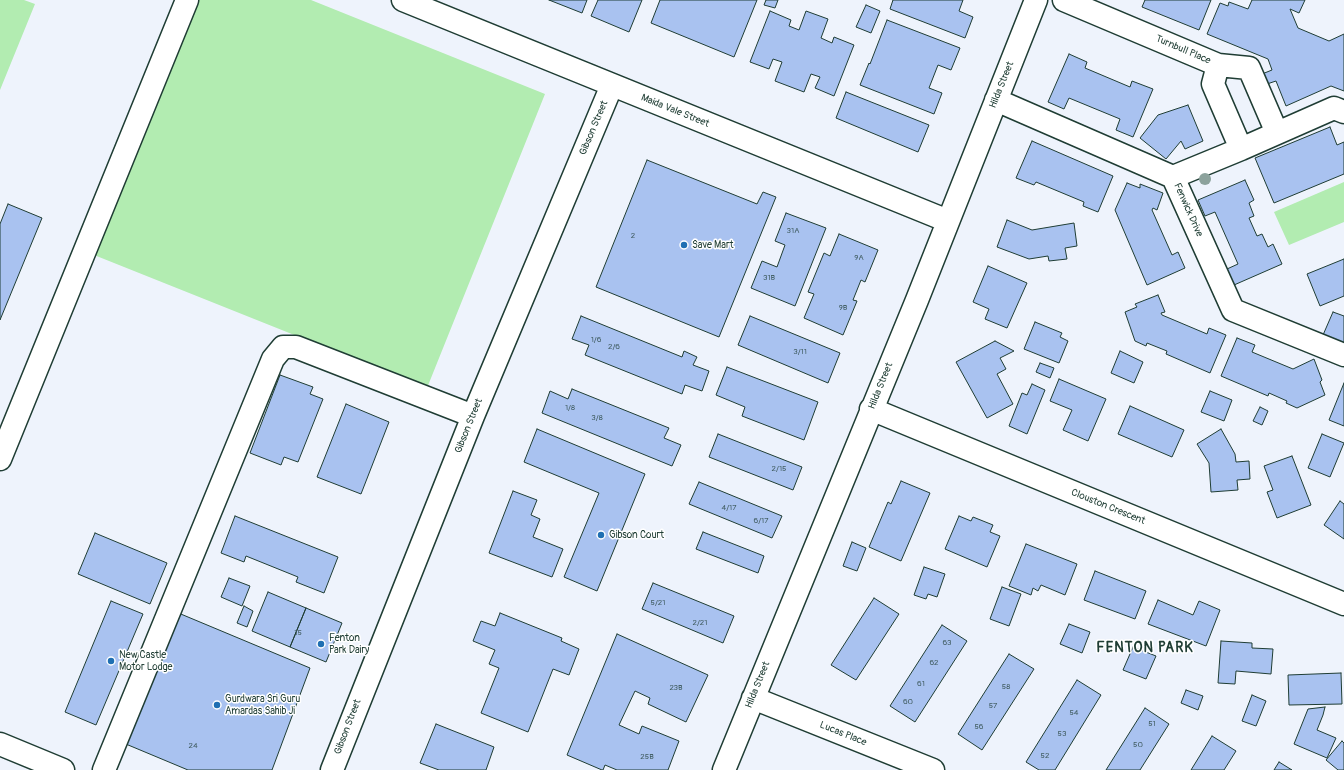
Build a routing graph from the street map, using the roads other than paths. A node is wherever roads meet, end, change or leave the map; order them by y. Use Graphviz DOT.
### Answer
graph roads {
  1 [pos="187,0"];
  2 [pos="403,0"];
  3 [pos="1036,0"];
  4 [pos="1064,0"];
  5 [pos="1218,65"];
  6 [pos="612,85"];
  7 [pos="996,100"];
  8 [pos="1344,112"];
  9 [pos="1277,133"];
  10 [pos="1240,149"];
  11 [pos="1173,177"];
  12 [pos="948,221"];
  13 [pos="1344,355"];
  14 [pos="871,410"];
  15 [pos="473,416"];
  16 [pos="0,459"];
  17 [pos="1344,604"];
  18 [pos="753,698"];
  19 [pos="0,744"];
  20 [pos="62,770"];
  21 [pos="104,770"];
  22 [pos="332,770"];
  23 [pos="724,770"];
  24 [pos="933,770"];
  1 -- 16 [label="street"];
  2 -- 6 [label="street, Maida Vale Street"];
  3 -- 7 [label="street, Hilda Street"];
  4 -- 5 [label="street, Turnbull Place"];
  5 -- 9 [label="street"];
  5 -- 10 [label="street, Turnbull Place"];
  6 -- 12 [label="street, Maida Vale Street"];
  6 -- 15 [label="street, Gibson Street"];
  7 -- 11 [label="street, Fenwick Drive"];
  7 -- 12 [label="street, Hilda Street"];
  8 -- 9 [label="street"];
  9 -- 10 [label="street"];
  10 -- 11 [label="street"];
  11 -- 13 [label="street, Fenwick Drive"];
  12 -- 14 [label="street, Hilda Street"];
  14 -- 17 [label="street, Clouston Crescent"];
  14 -- 18 [label="street, Hilda Street"];
  15 -- 21 [label="street"];
  15 -- 22 [label="street, Gibson Street"];
  18 -- 23 [label="street, Hilda Street"];
  18 -- 24 [label="street, Lucas Place"];
  19 -- 20 [label="street"];
}
